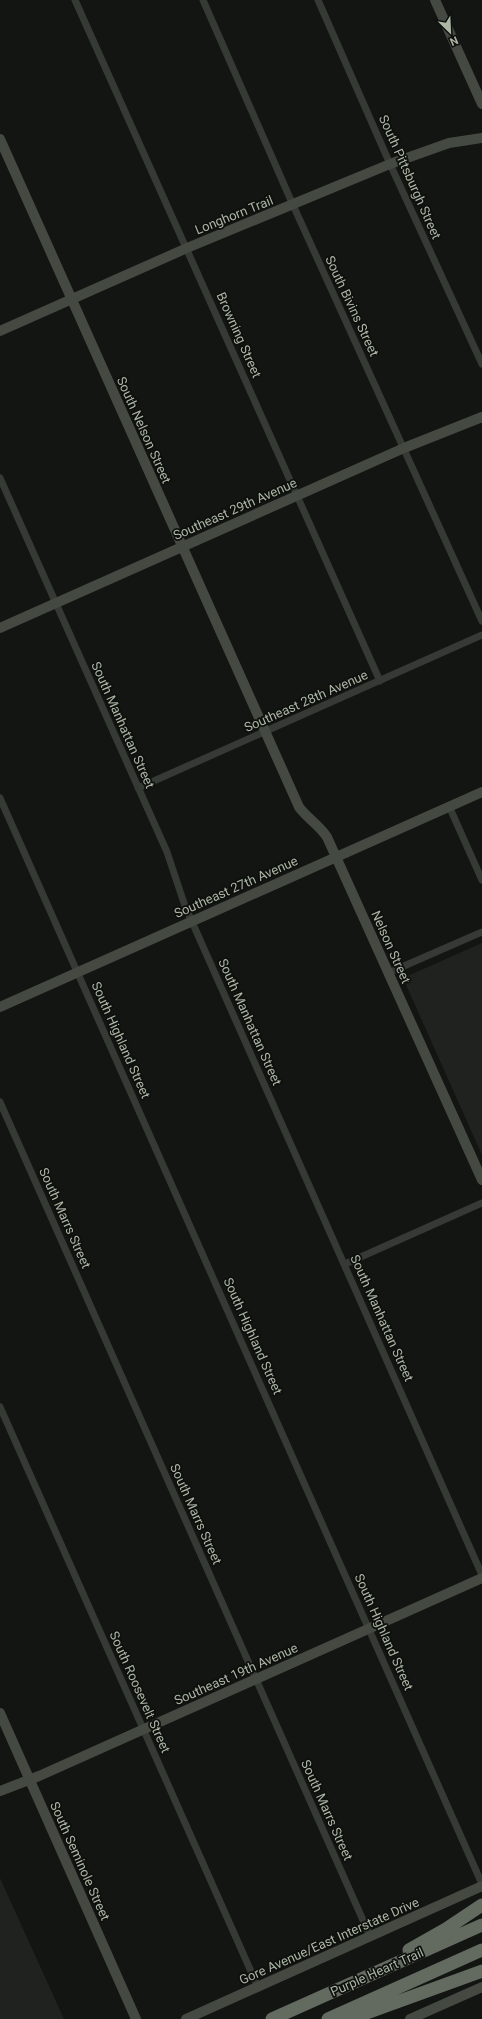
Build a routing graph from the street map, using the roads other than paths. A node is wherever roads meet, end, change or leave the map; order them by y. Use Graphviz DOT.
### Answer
graph roads {
  1 [pos="75,0"];
  2 [pos="203,0"];
  3 [pos="318,0"];
  4 [pos="435,0"];
  5 [pos="482,104"];
  6 [pos="482,138"];
  7 [pos="0,139"];
  8 [pos="390,164"];
  9 [pos="293,205"];
  10 [pos="187,248"];
  11 [pos="72,299"];
  12 [pos="0,331"];
  13 [pos="482,364"];
  14 [pos="482,417"];
  15 [pos="404,448"];
  16 [pos="0,478"];
  17 [pos="297,495"];
  18 [pos="182,547"];
  19 [pos="56,603"];
  20 [pos="482,621"];
  21 [pos="0,628"];
  22 [pos="482,635"];
  23 [pos="380,681"];
  24 [pos="266,732"];
  25 [pos="138,788"];
  26 [pos="482,792"];
  27 [pos="0,798"];
  28 [pos="449,806"];
  29 [pos="336,857"];
  30 [pos="482,880"];
  31 [pos="192,921"];
  32 [pos="482,932"];
  33 [pos="78,972"];
  34 [pos="388,973"];
  35 [pos="0,1007"];
  36 [pos="0,1102"];
  37 [pos="482,1180"];
  38 [pos="482,1203"];
  39 [pos="345,1264"];
  40 [pos="0,1407"];
  41 [pos="482,1575"];
  42 [pos="482,1578"];
  43 [pos="369,1629"];
  44 [pos="256,1680"];
  45 [pos="0,1713"];
  46 [pos="143,1730"];
  47 [pos="30,1779"];
  48 [pos="0,1791"];
  49 [pos="482,1885"];
  50 [pos="482,1905"];
  51 [pos="482,1925"];
  52 [pos="370,1936"];
  53 [pos="482,1950"];
  54 [pos="482,1971"];
  55 [pos="378,1972"];
  56 [pos="258,1987"];
  57 [pos="482,1988"];
  58 [pos="136,2019"];
  59 [pos="186,2019"];
  60 [pos="272,2019"];
  61 [pos="328,2019"];
  62 [pos="350,2019"];
  63 [pos="410,2019"];
  1 -- 10 [label="street, Browning Street"];
  2 -- 9 [label="street, South Bivins Street"];
  3 -- 8 [label="street, South Pittsburgh Street"];
  4 -- 5 [label="street"];
  6 -- 8 [label="street, Longhorn Trail"];
  7 -- 11 [label="street, South Nelson Street"];
  8 -- 9 [label="street, Longhorn Trail"];
  8 -- 13 [label="street, South Pittsburgh Street"];
  9 -- 10 [label="street, Longhorn Trail"];
  9 -- 15 [label="street, South Bivins Street"];
  10 -- 11 [label="street, Longhorn Trail"];
  10 -- 17 [label="street, Browning Street"];
  11 -- 12 [label="street, Longhorn Trail"];
  11 -- 18 [label="street, South Nelson Street"];
  14 -- 15 [label="street, Southeast 29th Avenue"];
  15 -- 17 [label="street, Southeast 29th Avenue"];
  15 -- 20 [label="street, South Bivins Street"];
  16 -- 19 [label="street, South Manhattan Street"];
  17 -- 18 [label="street, Southeast 29th Avenue"];
  17 -- 23 [label="street, Browning Street"];
  18 -- 19 [label="street, Southeast 29th Avenue"];
  18 -- 24 [label="street, South Nelson Street"];
  19 -- 21 [label="street, Southeast 29th Avenue"];
  19 -- 25 [label="street, South Manhattan Street"];
  22 -- 23 [label="street, Southeast 28th Avenue"];
  23 -- 24 [label="street, Southeast 28th Avenue"];
  24 -- 25 [label="street, Southeast 28th Avenue"];
  24 -- 29 [label="street, Nelson Street"];
  25 -- 31 [label="street, South Manhattan Street"];
  26 -- 28 [label="street, Southeast 27th Avenue"];
  27 -- 33 [label="street, South Highland Street"];
  28 -- 29 [label="street, Southeast 27th Avenue"];
  28 -- 30 [label="street"];
  29 -- 31 [label="street, Southeast 27th Avenue"];
  29 -- 34 [label="street, Nelson Street"];
  31 -- 33 [label="street, Southeast 27th Avenue"];
  31 -- 39 [label="street, South Manhattan Street"];
  32 -- 34 [label="street"];
  33 -- 35 [label="street, Southeast 27th Avenue"];
  33 -- 43 [label="street, South Highland Street"];
  34 -- 37 [label="street, Nelson Street"];
  36 -- 44 [label="street, South Marrs Street"];
  38 -- 39 [label="street"];
  39 -- 41 [label="street, South Manhattan Street"];
  40 -- 46 [label="street, South Roosevelt Street"];
  42 -- 43 [label="street, Southeast 19th Avenue"];
  43 -- 44 [label="street, Southeast 19th Avenue"];
  43 -- 49 [label="street, South Highland Street"];
  44 -- 46 [label="street, Southeast 19th Avenue"];
  44 -- 52 [label="street, South Marrs Street"];
  45 -- 47 [label="street, South Seminole Street"];
  46 -- 47 [label="street, Southeast 19th Avenue"];
  46 -- 56 [label="street, South Roosevelt Street"];
  47 -- 48 [label="street, Southeast 19th Avenue"];
  47 -- 58 [label="street, South Seminole Street"];
  49 -- 52 [label="street, Gore Avenue/East Interstate Drive"];
  50 -- 55 [label="highway"];
  51 -- 55 [label="highway, Purple Heart Trail"];
  52 -- 56 [label="street, Gore Avenue/East Interstate Drive"];
  53 -- 61 [label="highway, Purple Heart Trail"];
  54 -- 62 [label="highway"];
  55 -- 60 [label="highway, Purple Heart Trail"];
  56 -- 59 [label="street, Gore Avenue/East Interstate Drive"];
  57 -- 63 [label="street"];
}
